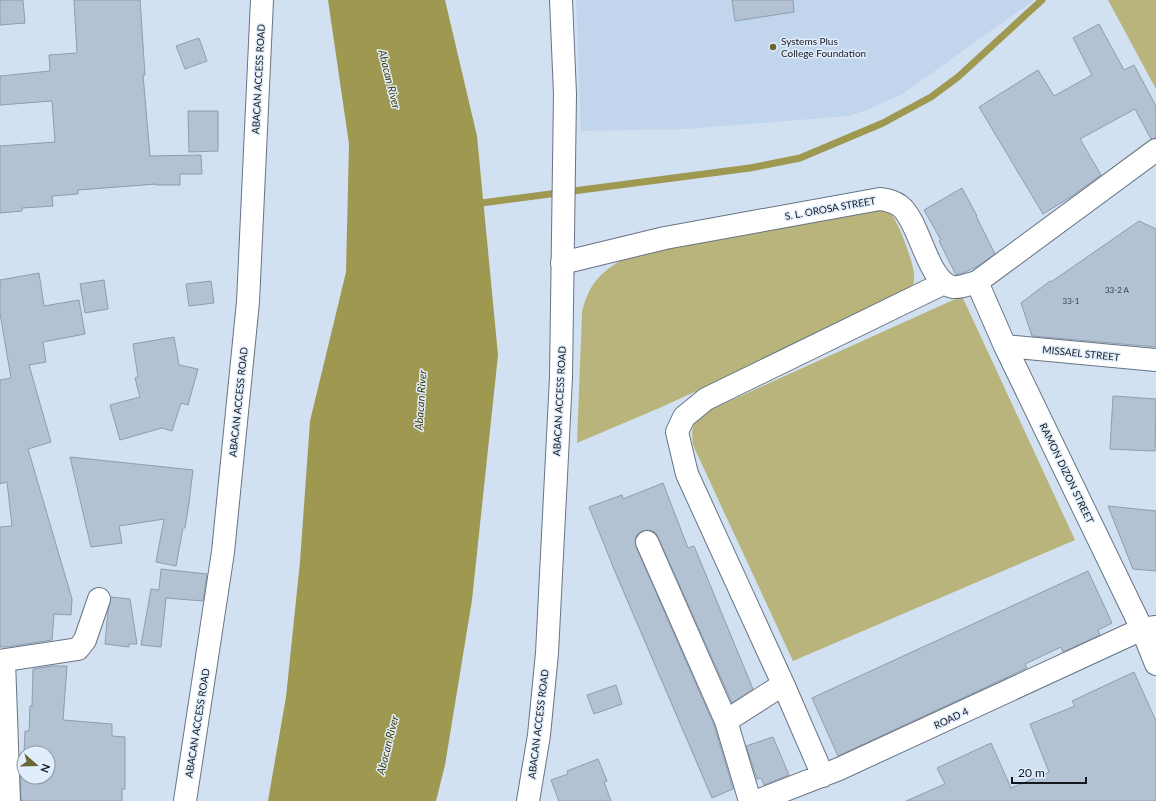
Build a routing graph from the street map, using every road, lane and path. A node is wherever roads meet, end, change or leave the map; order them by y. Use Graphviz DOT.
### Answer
graph roads {
  1 [pos="262,0"];
  2 [pos="561,0"];
  3 [pos="1156,150"];
  4 [pos="562,263"];
  5 [pos="977,282"];
  6 [pos="944,284"];
  7 [pos="1005,346"];
  8 [pos="1156,360"];
  9 [pos="647,542"];
  10 [pos="100,598"];
  11 [pos="1149,628"];
  12 [pos="2,661"];
  13 [pos="1156,664"];
  14 [pos="784,686"];
  15 [pos="726,721"];
  16 [pos="823,776"];
  17 [pos="9,801"];
  18 [pos="185,801"];
  19 [pos="528,801"];
  20 [pos="750,801"];
  21 [pos="757,801"];
  1 -- 18 [label="street, ABACAN ACCESS ROAD"];
  2 -- 4 [label="street, ABACAN ACCESS ROAD"];
  3 -- 5 [label="street"];
  4 -- 6 [label="street, S. L. OROSA STREET"];
  4 -- 19 [label="street, ABACAN ACCESS ROAD"];
  5 -- 6 [label="street"];
  5 -- 7 [label="street, RAMON DIZON STREET"];
  6 -- 14 [label="street"];
  7 -- 8 [label="street, MISSAEL STREET"];
  7 -- 11 [label="street, RAMON DIZON STREET"];
  9 -- 15 [label="street"];
  10 -- 12 [label="street"];
  11 -- 13 [label="street, RAMON DIZON STREET"];
  11 -- 16 [label="street, ROAD 4"];
  12 -- 17 [label="street"];
  14 -- 15 [label="street"];
  14 -- 16 [label="street"];
  15 -- 20 [label="street"];
  16 -- 21 [label="street, ROAD 4"];
}
